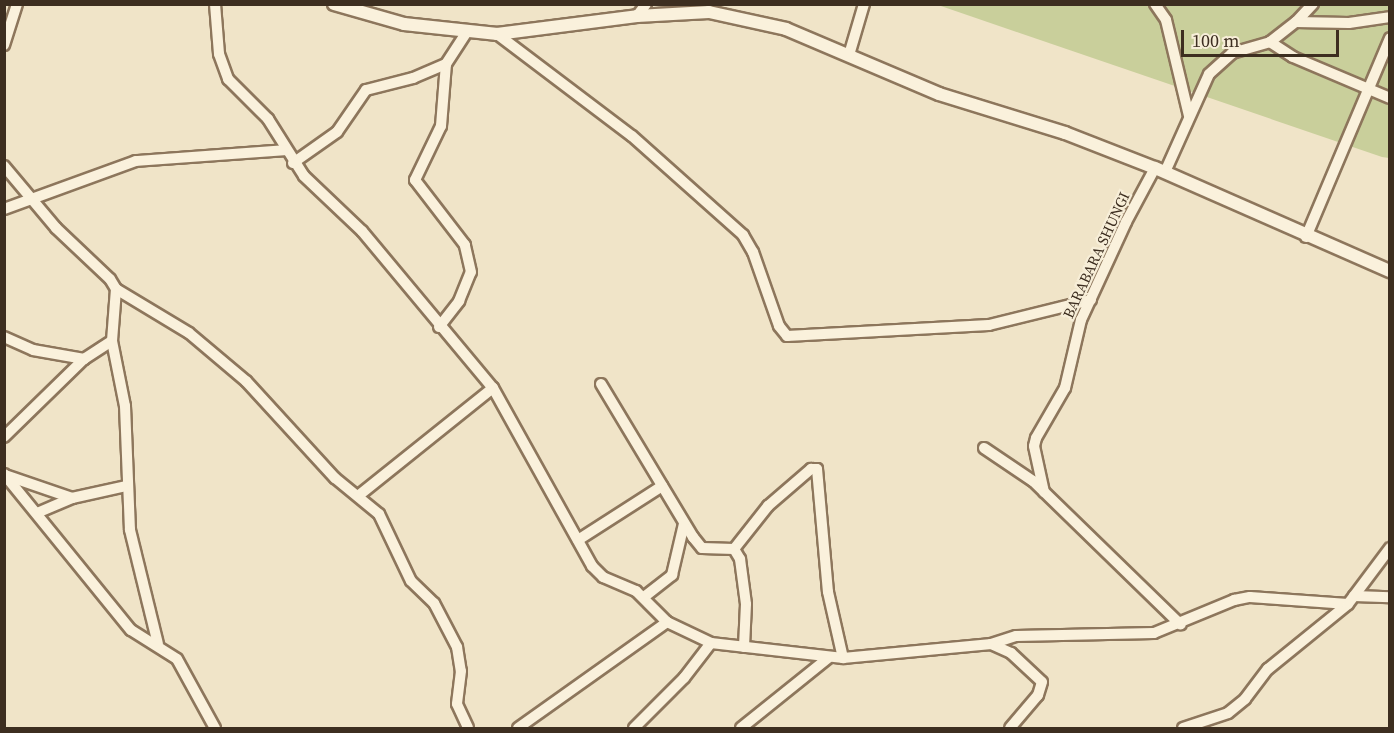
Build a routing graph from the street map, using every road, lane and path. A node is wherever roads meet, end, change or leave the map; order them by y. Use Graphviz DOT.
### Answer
graph roads {
  1 [pos="16,4"];
  2 [pos="215,4"];
  3 [pos="334,4"];
  4 [pos="646,4"];
  5 [pos="864,4"];
  6 [pos="1155,4"];
  7 [pos="1313,4"];
  8 [pos="637,16"];
  9 [pos="1389,17"];
  10 [pos="1296,22"];
  11 [pos="468,30"];
  12 [pos="497,34"];
  13 [pos="1389,38"];
  14 [pos="1270,42"];
  15 [pos="4,45"];
  16 [pos="849,55"];
  17 [pos="446,64"];
  18 [pos="1366,87"];
  19 [pos="1389,98"];
  20 [pos="1189,116"];
  21 [pos="286,150"];
  22 [pos="293,164"];
  23 [pos="4,166"];
  24 [pos="1160,170"];
  25 [pos="34,200"];
  26 [pos="4,209"];
  27 [pos="1306,237"];
  28 [pos="1389,271"];
  29 [pos="116,290"];
  30 [pos="1091,300"];
  31 [pos="439,327"];
  32 [pos="4,337"];
  33 [pos="112,341"];
  34 [pos="84,359"];
  35 [pos="601,384"];
  36 [pos="493,388"];
  37 [pos="4,437"];
  38 [pos="984,448"];
  39 [pos="5,475"];
  40 [pos="126,486"];
  41 [pos="662,486"];
  42 [pos="1044,492"];
  43 [pos="358,496"];
  44 [pos="72,498"];
  45 [pos="37,513"];
  46 [pos="684,524"];
  47 [pos="578,540"];
  48 [pos="1389,548"];
  49 [pos="734,549"];
  50 [pos="644,597"];
  51 [pos="1389,597"];
  52 [pos="1351,600"];
  53 [pos="667,622"];
  54 [pos="1181,625"];
  55 [pos="711,643"];
  56 [pos="158,644"];
  57 [pos="991,644"];
  58 [pos="744,646"];
  59 [pos="828,658"];
  60 [pos="843,658"];
  61 [pos="215,729"];
  62 [pos="468,729"];
  63 [pos="518,729"];
  64 [pos="634,729"];
  65 [pos="741,729"];
  66 [pos="1010,729"];
  67 [pos="1183,729"];
  1 -- 15 [label="street"];
  2 -- 21 [label="street"];
  3 -- 11 [label="street"];
  4 -- 8 [label="street"];
  5 -- 16 [label="street"];
  6 -- 20 [label="street"];
  7 -- 10 [label="street"];
  8 -- 12 [label="street"];
  8 -- 16 [label="street"];
  9 -- 10 [label="street"];
  10 -- 14 [label="street"];
  11 -- 12 [label="street"];
  11 -- 17 [label="street"];
  12 -- 30 [label="street"];
  13 -- 18 [label="street"];
  14 -- 18 [label="street"];
  14 -- 20 [label="street, BARABARA SHUNGI"];
  16 -- 24 [label="street"];
  17 -- 22 [label="street"];
  17 -- 31 [label="street"];
  18 -- 19 [label="street"];
  18 -- 27 [label="street"];
  20 -- 24 [label="street, BARABARA SHUNGI"];
  21 -- 22 [label="street"];
  21 -- 25 [label="street"];
  22 -- 31 [label="street"];
  23 -- 25 [label="street"];
  24 -- 27 [label="street"];
  24 -- 30 [label="street, BARABARA SHUNGI"];
  25 -- 26 [label="street"];
  25 -- 29 [label="street"];
  27 -- 28 [label="street"];
  29 -- 33 [label="street"];
  29 -- 43 [label="street"];
  30 -- 42 [label="street, BARABARA SHUNGI"];
  31 -- 36 [label="street"];
  32 -- 34 [label="street"];
  33 -- 34 [label="street"];
  33 -- 40 [label="street"];
  34 -- 37 [label="street"];
  35 -- 41 [label="street"];
  36 -- 43 [label="street"];
  36 -- 47 [label="street"];
  38 -- 42 [label="street"];
  39 -- 44 [label="street"];
  39 -- 45 [label="street"];
  40 -- 44 [label="street"];
  40 -- 56 [label="street"];
  41 -- 46 [label="street"];
  41 -- 47 [label="street"];
  42 -- 54 [label="street"];
  43 -- 62 [label="street"];
  44 -- 45 [label="street"];
  45 -- 56 [label="street"];
  46 -- 49 [label="street"];
  46 -- 50 [label="street"];
  47 -- 50 [label="street"];
  48 -- 52 [label="street"];
  49 -- 58 [label="street"];
  49 -- 60 [label="street"];
  50 -- 53 [label="street"];
  51 -- 52 [label="street"];
  52 -- 54 [label="street"];
  52 -- 67 [label="street"];
  53 -- 55 [label="street"];
  53 -- 63 [label="street"];
  54 -- 57 [label="street"];
  55 -- 58 [label="street"];
  55 -- 64 [label="street"];
  56 -- 61 [label="street"];
  57 -- 60 [label="street"];
  57 -- 66 [label="street"];
  58 -- 59 [label="street"];
  59 -- 60 [label="street"];
  59 -- 65 [label="street"];
}
